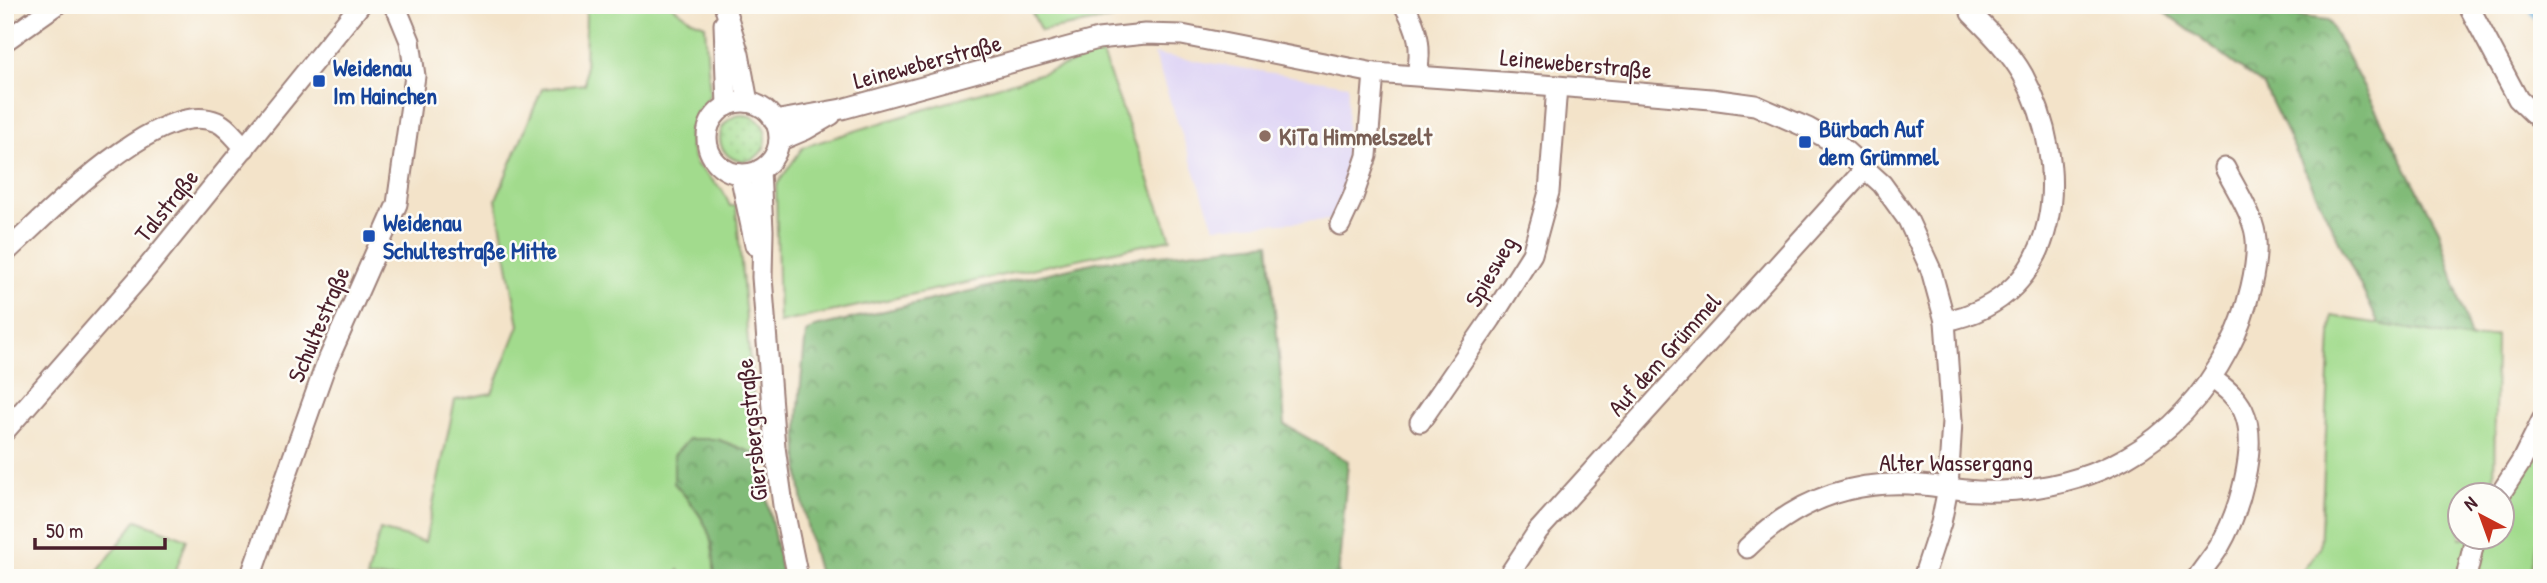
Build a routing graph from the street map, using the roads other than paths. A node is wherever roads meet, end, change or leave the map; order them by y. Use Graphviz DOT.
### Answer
graph roads {
  1 [pos="56,5"];
  2 [pos="360,5"];
  3 [pos="393,5"];
  4 [pos="1404,5"];
  5 [pos="2468,5"];
  6 [pos="724,7"];
  7 [pos="1971,13"];
  8 [pos="5,41"];
  9 [pos="1374,73"];
  10 [pos="1417,75"];
  11 [pos="1557,86"];
  12 [pos="748,103"];
  13 [pos="727,106"];
  14 [pos="842,109"];
  15 [pos="774,121"];
  16 [pos="2542,122"];
  17 [pos="779,141"];
  18 [pos="245,148"];
  19 [pos="2225,168"];
  20 [pos="1865,169"];
  21 [pos="760,170"];
  22 [pos="740,174"];
  23 [pos="1340,225"];
  24 [pos="5,253"];
  25 [pos="762,276"];
  26 [pos="1945,321"];
  27 [pos="2213,379"];
  28 [pos="2542,420"];
  29 [pos="1420,422"];
  30 [pos="5,431"];
  31 [pos="2508,482"];
  32 [pos="1948,488"];
  33 [pos="1746,548"];
  34 [pos="2472,552"];
  35 [pos="250,578"];
  36 [pos="798,578"];
  37 [pos="1507,578"];
  38 [pos="1923,578"];
  39 [pos="2197,578"];
  40 [pos="2466,578"];
  1 -- 8 [label="street"];
  2 -- 18 [label="street, Talstraße"];
  3 -- 35 [label="street, Schultestraße"];
  4 -- 10 [label="street"];
  5 -- 16 [label="street"];
  6 -- 12 [label="street"];
  6 -- 13 [label="street"];
  7 -- 26 [label="street"];
  9 -- 10 [label="street, Leineweberstraße"];
  9 -- 14 [label="street, Leineweberstraße"];
  9 -- 23 [label="street"];
  10 -- 11 [label="street, Leineweberstraße"];
  11 -- 20 [label="street, Leineweberstraße"];
  11 -- 29 [label="street, Spiesweg"];
  12 -- 13 [label="street"];
  12 -- 15 [label="street"];
  13 -- 22 [label="street"];
  14 -- 15 [label="street, Leineweberstraße"];
  14 -- 17 [label="street, Leineweberstraße"];
  15 -- 17 [label="street"];
  17 -- 21 [label="street"];
  18 -- 24 [label="street"];
  18 -- 30 [label="street, Talstraße"];
  19 -- 27 [label="street, Alter Wassergang"];
  20 -- 26 [label="street, Leineweberstraße"];
  20 -- 37 [label="street, Auf dem Grümmel"];
  21 -- 22 [label="street"];
  21 -- 25 [label="street, Giersbergstraße"];
  22 -- 25 [label="street, Giersbergstraße"];
  25 -- 36 [label="street, Giersbergstraße"];
  26 -- 32 [label="street, Leineweberstraße"];
  27 -- 32 [label="street, Alter Wassergang"];
  27 -- 39 [label="street"];
  28 -- 31 [label="street"];
  32 -- 33 [label="street, Alter Wassergang"];
  32 -- 38 [label="street, Leineweberstraße"];
  34 -- 40 [label="street"];
}
